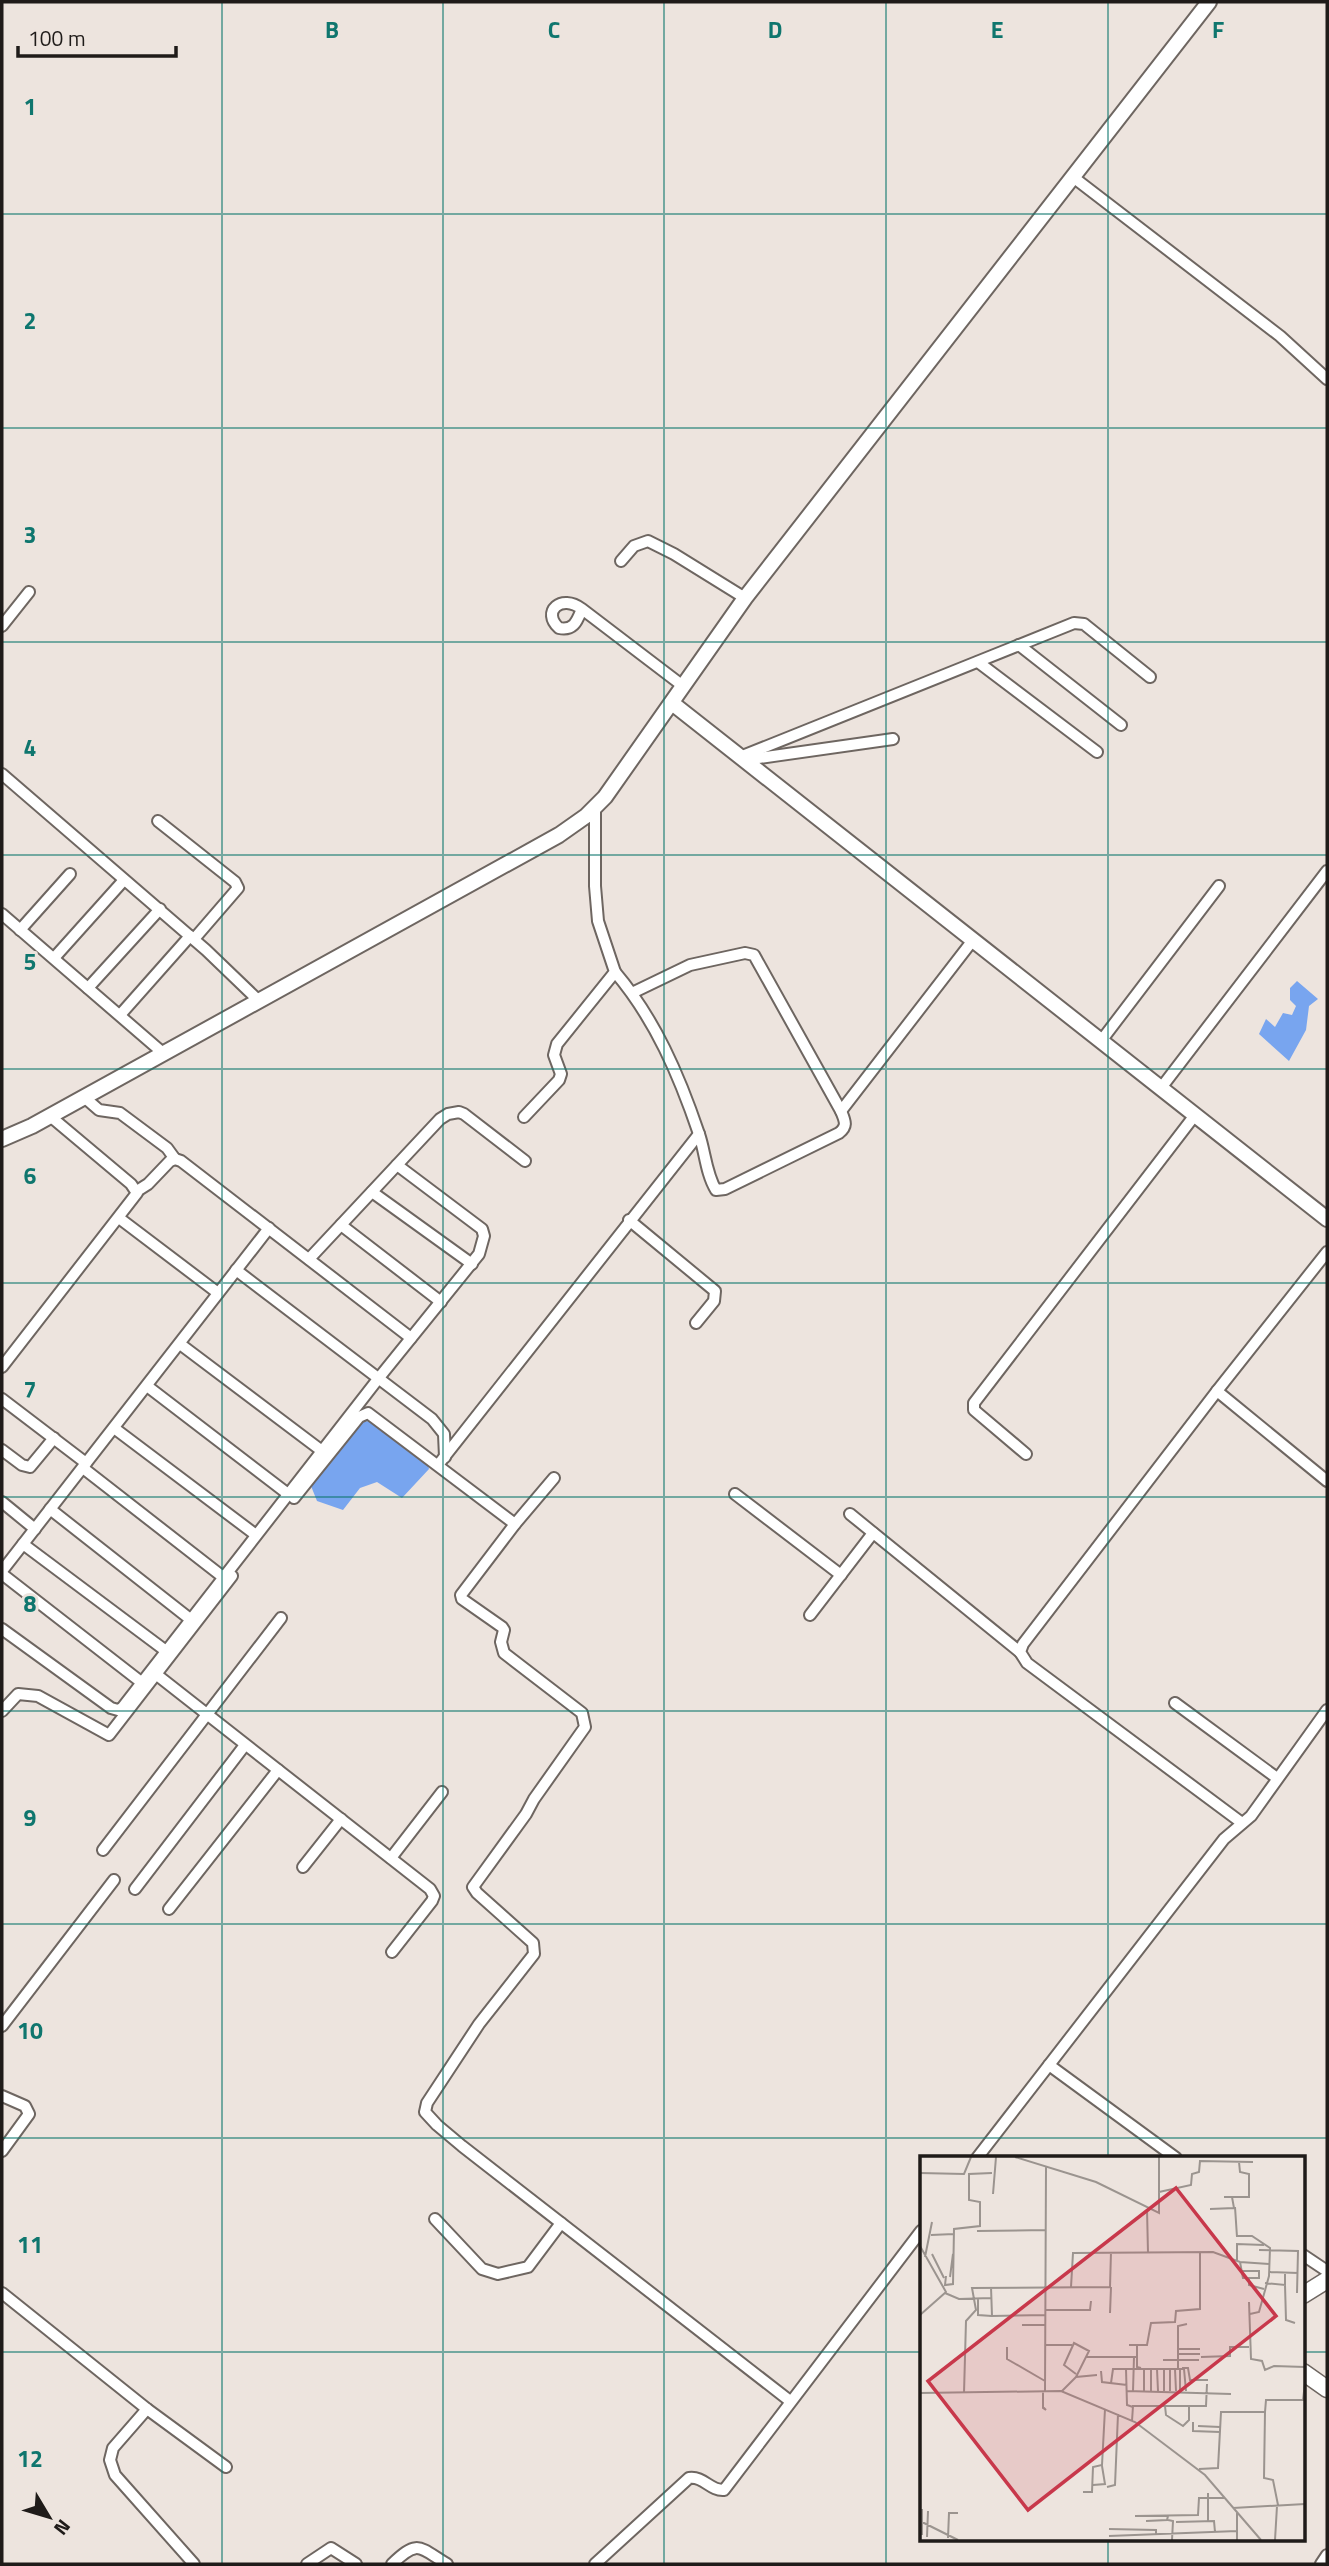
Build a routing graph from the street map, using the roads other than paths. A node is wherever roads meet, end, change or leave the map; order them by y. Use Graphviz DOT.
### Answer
graph roads {
  1 [pos="1209,2"];
  2 [pos="1073,177"];
  3 [pos="1327,379"];
  4 [pos="621,561"];
  5 [pos="29,592"];
  6 [pos="745,598"];
  7 [pos="582,609"];
  8 [pos="2,626"];
  9 [pos="1019,645"];
  10 [pos="978,662"];
  11 [pos="1150,677"];
  12 [pos="683,687"];
  13 [pos="672,703"];
  14 [pos="1121,725"];
  15 [pos="893,739"];
  16 [pos="1097,752"];
  17 [pos="743,759"];
  18 [pos="2,774"];
  19 [pos="595,809"];
  20 [pos="158,821"];
  21 [pos="1327,871"];
  22 [pos="70,874"];
  23 [pos="124,880"];
  24 [pos="1219,886"];
  25 [pos="160,909"];
  26 [pos="2,914"];
  27 [pos="20,930"];
  28 [pos="192,937"];
  29 [pos="973,940"];
  30 [pos="54,958"];
  31 [pos="615,972"];
  32 [pos="88,988"];
  33 [pos="632,993"];
  34 [pos="258,1000"];
  35 [pos="120,1015"];
  36 [pos="1101,1041"];
  37 [pos="163,1053"];
  38 [pos="1161,1088"];
  39 [pos="84,1097"];
  40 [pos="841,1111"];
  41 [pos="1195,1115"];
  42 [pos="50,1116"];
  43 [pos="524,1117"];
  44 [pos="699,1134"];
  45 [pos="2,1139"];
  46 [pos="175,1159"];
  47 [pos="525,1161"];
  48 [pos="397,1165"];
  49 [pos="137,1191"];
  50 [pos="372,1192"];
  51 [pos="119,1218"];
  52 [pos="1327,1219"];
  53 [pos="629,1220"];
  54 [pos="341,1225"];
  55 [pos="269,1228"];
  56 [pos="1327,1252"];
  57 [pos="309,1259"];
  58 [pos="472,1265"];
  59 [pos="236,1270"];
  60 [pos="218,1293"];
  61 [pos="441,1302"];
  62 [pos="696,1323"];
  63 [pos="411,1338"];
  64 [pos="180,1344"];
  65 [pos="2,1367"];
  66 [pos="378,1379"];
  67 [pos="147,1386"];
  68 [pos="1217,1391"];
  69 [pos="2,1399"];
  70 [pos="114,1428"];
  71 [pos="54,1438"];
  72 [pos="2,1450"];
  73 [pos="321,1451"];
  74 [pos="1026,1454"];
  75 [pos="442,1461"];
  76 [pos="85,1466"];
  77 [pos="554,1478"];
  78 [pos="1327,1481"];
  79 [pos="288,1494"];
  80 [pos="734,1494"];
  81 [pos="2,1502"];
  82 [pos="50,1510"];
  83 [pos="850,1514"];
  84 [pos="514,1524"];
  85 [pos="35,1529"];
  86 [pos="873,1533"];
  87 [pos="256,1535"];
  88 [pos="23,1544"];
  89 [pos="2,1573"];
  90 [pos="841,1575"];
  91 [pos="223,1577"];
  92 [pos="810,1615"];
  93 [pos="281,1618"];
  94 [pos="190,1619"];
  95 [pos="2,1629"];
  96 [pos="166,1650"];
  97 [pos="1020,1652"];
  98 [pos="157,1675"];
  99 [pos="141,1682"];
  100 [pos="1175,1703"];
  101 [pos="1327,1710"];
  102 [pos="2,1711"];
  103 [pos="207,1714"];
  104 [pos="245,1745"];
  105 [pos="278,1770"];
  106 [pos="1278,1778"];
  107 [pos="442,1792"];
  108 [pos="341,1819"];
  109 [pos="1242,1823"];
  110 [pos="103,1850"];
  111 [pos="391,1858"];
  112 [pos="303,1867"];
  113 [pos="114,1880"];
  114 [pos="135,1889"];
  115 [pos="169,1909"];
  116 [pos="392,1952"];
  117 [pos="2,2026"];
  118 [pos="1049,2065"];
  119 [pos="2,2096"];
  120 [pos="2,2151"];
  121 [pos="979,2156"];
  122 [pos="1173,2156"];
  123 [pos="435,2219"];
  124 [pos="561,2223"];
  125 [pos="920,2232"];
  126 [pos="1304,2256"];
  127 [pos="1327,2272"];
  128 [pos="1327,2280"];
  129 [pos="2,2293"];
  130 [pos="1304,2294"];
  131 [pos="1304,2373"];
  132 [pos="1327,2389"];
  133 [pos="790,2401"];
  134 [pos="147,2409"];
  135 [pos="226,2467"];
  136 [pos="1327,2555"];
  137 [pos="194,2564"];
  138 [pos="307,2564"];
  139 [pos="356,2564"];
  140 [pos="391,2564"];
  141 [pos="447,2564"];
  142 [pos="595,2564"];
  143 [pos="1321,2564"];
  1 -- 2 [label="street"];
  2 -- 3 [label="street"];
  2 -- 6 [label="street"];
  4 -- 6 [label="street"];
  5 -- 8 [label="street"];
  6 -- 12 [label="street"];
  7 -- 12 [label="street"];
  9 -- 10 [label="street"];
  9 -- 11 [label="street"];
  9 -- 14 [label="street"];
  10 -- 16 [label="street"];
  10 -- 17 [label="street"];
  12 -- 13 [label="street"];
  13 -- 17 [label="street"];
  13 -- 19 [label="street"];
  15 -- 17 [label="street"];
  17 -- 29 [label="street"];
  18 -- 23 [label="street"];
  19 -- 31 [label="street"];
  19 -- 34 [label="street"];
  20 -- 28 [label="street"];
  21 -- 38 [label="street"];
  22 -- 27 [label="street"];
  23 -- 25 [label="street"];
  23 -- 30 [label="street"];
  24 -- 36 [label="street"];
  25 -- 28 [label="street"];
  25 -- 32 [label="street"];
  26 -- 27 [label="street"];
  27 -- 30 [label="street"];
  28 -- 34 [label="street"];
  28 -- 35 [label="street"];
  29 -- 36 [label="street"];
  29 -- 40 [label="street"];
  30 -- 32 [label="street"];
  31 -- 33 [label="street"];
  31 -- 43 [label="street"];
  32 -- 35 [label="street"];
  33 -- 40 [label="street"];
  33 -- 44 [label="street"];
  34 -- 37 [label="street"];
  35 -- 37 [label="street"];
  36 -- 38 [label="street"];
  37 -- 39 [label="street"];
  38 -- 41 [label="street"];
  39 -- 42 [label="street"];
  39 -- 46 [label="street"];
  40 -- 44 [label="street"];
  41 -- 52 [label="street"];
  41 -- 74 [label="street"];
  42 -- 45 [label="street"];
  42 -- 49 [label="street"];
  44 -- 53 [label="street"];
  46 -- 49 [label="street"];
  46 -- 55 [label="street"];
  47 -- 48 [label="street"];
  48 -- 50 [label="street"];
  48 -- 58 [label="street"];
  49 -- 51 [label="street"];
  50 -- 54 [label="street"];
  50 -- 58 [label="street"];
  51 -- 60 [label="street"];
  51 -- 65 [label="street"];
  53 -- 62 [label="street"];
  53 -- 75 [label="street"];
  54 -- 57 [label="street"];
  54 -- 61 [label="street"];
  55 -- 57 [label="street"];
  55 -- 59 [label="street"];
  56 -- 68 [label="street"];
  57 -- 63 [label="street"];
  58 -- 61 [label="street"];
  59 -- 60 [label="street"];
  59 -- 66 [label="street"];
  60 -- 64 [label="street"];
  61 -- 63 [label="street"];
  63 -- 66 [label="street"];
  64 -- 67 [label="street"];
  64 -- 73 [label="street"];
  66 -- 73 [label="street"];
  66 -- 75 [label="street"];
  67 -- 70 [label="street"];
  67 -- 79 [label="street"];
  68 -- 78 [label="street"];
  68 -- 97 [label="street"];
  69 -- 71 [label="street"];
  70 -- 76 [label="street"];
  70 -- 87 [label="street"];
  71 -- 72 [label="street"];
  71 -- 76 [label="street"];
  73 -- 79 [label="street"];
  75 -- 84 [label="street"];
  75 -- 98 [label="street"];
  76 -- 82 [label="street"];
  76 -- 91 [label="street"];
  77 -- 84 [label="street"];
  79 -- 87 [label="street"];
  80 -- 90 [label="street"];
  81 -- 85 [label="street"];
  82 -- 85 [label="street"];
  82 -- 94 [label="street"];
  83 -- 86 [label="street"];
  84 -- 124 [label="street"];
  85 -- 88 [label="street"];
  86 -- 90 [label="street"];
  86 -- 97 [label="street"];
  87 -- 91 [label="street"];
  88 -- 89 [label="street"];
  88 -- 96 [label="street"];
  89 -- 99 [label="street"];
  90 -- 92 [label="street"];
  91 -- 94 [label="street"];
  93 -- 103 [label="street"];
  94 -- 96 [label="street"];
  95 -- 99 [label="street"];
  96 -- 99 [label="street"];
  97 -- 109 [label="street"];
  98 -- 102 [label="street"];
  98 -- 103 [label="street"];
  100 -- 106 [label="street"];
  101 -- 106 [label="street"];
  103 -- 104 [label="street"];
  103 -- 110 [label="street"];
  104 -- 105 [label="street"];
  104 -- 114 [label="street"];
  105 -- 108 [label="street"];
  105 -- 115 [label="street"];
  106 -- 109 [label="street"];
  107 -- 111 [label="street"];
  108 -- 111 [label="street"];
  108 -- 112 [label="street"];
  109 -- 118 [label="street"];
  111 -- 116 [label="street"];
  113 -- 117 [label="street"];
  118 -- 121 [label="street"];
  118 -- 122 [label="street"];
  119 -- 120 [label="street"];
  123 -- 124 [label="street"];
  124 -- 133 [label="street"];
  125 -- 133 [label="street"];
  126 -- 127 [label="street"];
  128 -- 130 [label="main road"];
  129 -- 134 [label="street"];
  131 -- 132 [label="main road"];
  133 -- 142 [label="street"];
  134 -- 135 [label="street"];
  134 -- 137 [label="street"];
  136 -- 143 [label="street"];
  138 -- 139 [label="street"];
  140 -- 141 [label="street"];
}
